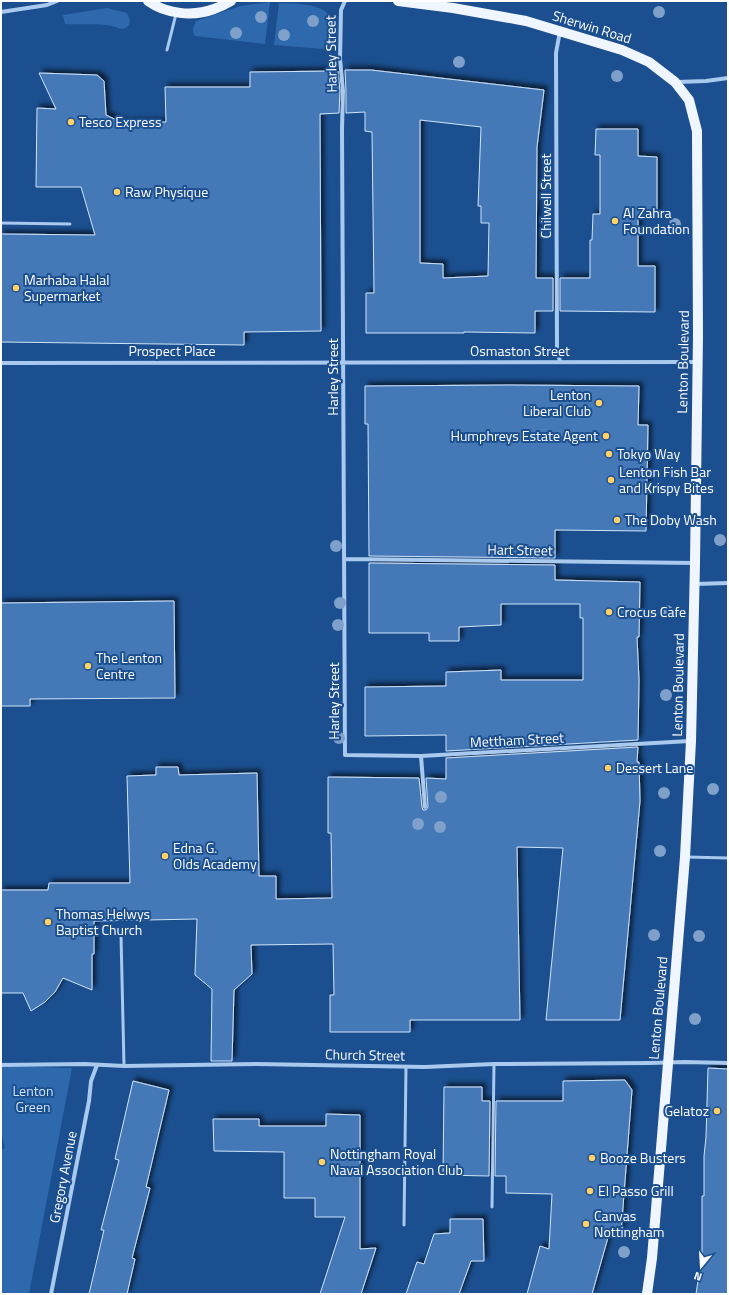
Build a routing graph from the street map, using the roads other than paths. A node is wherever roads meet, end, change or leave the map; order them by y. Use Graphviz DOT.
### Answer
graph roads {
  1 [pos="57,1"];
  2 [pos="148,1"];
  3 [pos="231,1"];
  4 [pos="345,1"];
  5 [pos="398,1"];
  6 [pos="452,4"];
  7 [pos="1,12"];
  8 [pos="177,13"];
  9 [pos="560,31"];
  10 [pos="167,50"];
  11 [pos="728,78"];
  12 [pos="675,82"];
  13 [pos="1,223"];
  14 [pos="70,224"];
  15 [pos="560,362"];
  16 [pos="697,362"];
  17 [pos="1,363"];
  18 [pos="344,363"];
  19 [pos="344,559"];
  20 [pos="695,563"];
  21 [pos="728,583"];
  22 [pos="694,584"];
  23 [pos="691,741"];
  24 [pos="345,755"];
  25 [pos="421,756"];
  26 [pos="425,807"];
  27 [pos="685,857"];
  28 [pos="728,858"];
  29 [pos="121,935"];
  30 [pos="667,1063"];
  31 [pos="728,1063"];
  32 [pos="494,1064"];
  33 [pos="1,1065"];
  34 [pos="97,1065"];
  35 [pos="124,1066"];
  36 [pos="406,1067"];
  37 [pos="492,1207"];
  38 [pos="404,1225"];
  39 [pos="51,1294"];
  40 [pos="647,1294"];
  1 -- 7 [label="street"];
  2 -- 8 [label="main road"];
  3 -- 8 [label="main road"];
  4 -- 18 [label="street, Harley Street"];
  5 -- 6 [label="main road, Sherwin Road"];
  6 -- 9 [label="main road, Sherwin Road"];
  8 -- 10 [label="lane"];
  9 -- 12 [label="main road, Sherwin Road"];
  9 -- 15 [label="street, Chilwell Street"];
  11 -- 12 [label="street"];
  12 -- 16 [label="main road, Lenton Boulevard"];
  13 -- 14 [label="lane"];
  15 -- 16 [label="street, Osmaston Street"];
  15 -- 18 [label="street, Osmaston Street"];
  16 -- 20 [label="main road, Lenton Boulevard"];
  17 -- 18 [label="street, Prospect Place"];
  18 -- 19 [label="street, Harley Street"];
  19 -- 20 [label="street, Hart Street"];
  19 -- 24 [label="street, Harley Street"];
  20 -- 22 [label="main road, Lenton Boulevard"];
  21 -- 22 [label="street"];
  22 -- 23 [label="main road, Lenton Boulevard"];
  23 -- 25 [label="street, Mettham Street"];
  23 -- 27 [label="main road, Lenton Boulevard"];
  24 -- 25 [label="street, Mettham Street"];
  25 -- 26 [label="street"];
  27 -- 28 [label="lane"];
  27 -- 30 [label="main road, Lenton Boulevard"];
  29 -- 35 [label="lane"];
  30 -- 31 [label="street, Church Street"];
  30 -- 32 [label="street, Church Street"];
  30 -- 40 [label="main road, Lenton Boulevard"];
  32 -- 36 [label="street, Church Street"];
  32 -- 37 [label="lane"];
  33 -- 34 [label="street, Church Street"];
  34 -- 35 [label="street, Church Street"];
  34 -- 39 [label="street, Gregory Avenue"];
  35 -- 36 [label="street, Church Street"];
  36 -- 38 [label="lane"];
}
